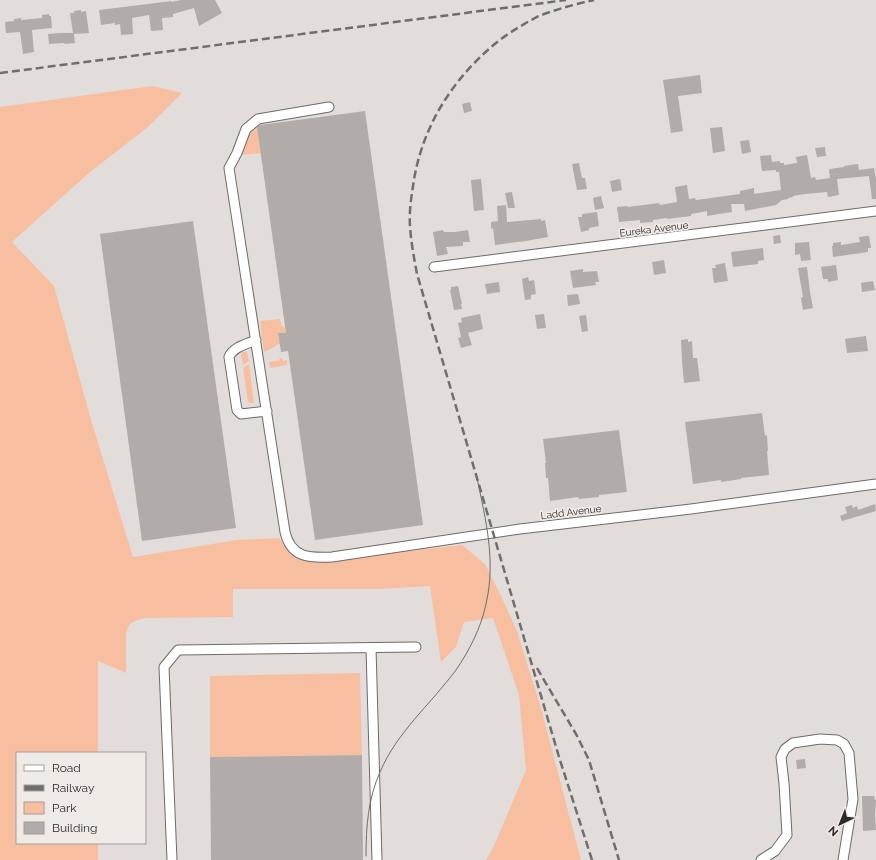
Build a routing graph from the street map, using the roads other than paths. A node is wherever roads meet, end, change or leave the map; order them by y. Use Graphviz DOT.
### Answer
graph roads {
  1 [pos="329,107"];
  2 [pos="876,211"];
  3 [pos="434,268"];
  4 [pos="256,340"];
  5 [pos="267,412"];
  6 [pos="876,484"];
  7 [pos="416,647"];
  8 [pos="371,648"];
  9 [pos="172,860"];
  10 [pos="377,860"];
  11 [pos="761,860"];
  12 [pos="843,860"];
  1 -- 4 [label="street, Ladd Avenue"];
  2 -- 3 [label="street, Eureka Avenue"];
  4 -- 5 [label="street, Ladd Avenue"];
  4 -- 5 [label="street"];
  5 -- 6 [label="street, Ladd Avenue"];
  7 -- 8 [label="street"];
  8 -- 9 [label="street"];
  8 -- 10 [label="street"];
  11 -- 12 [label="street"];
}
